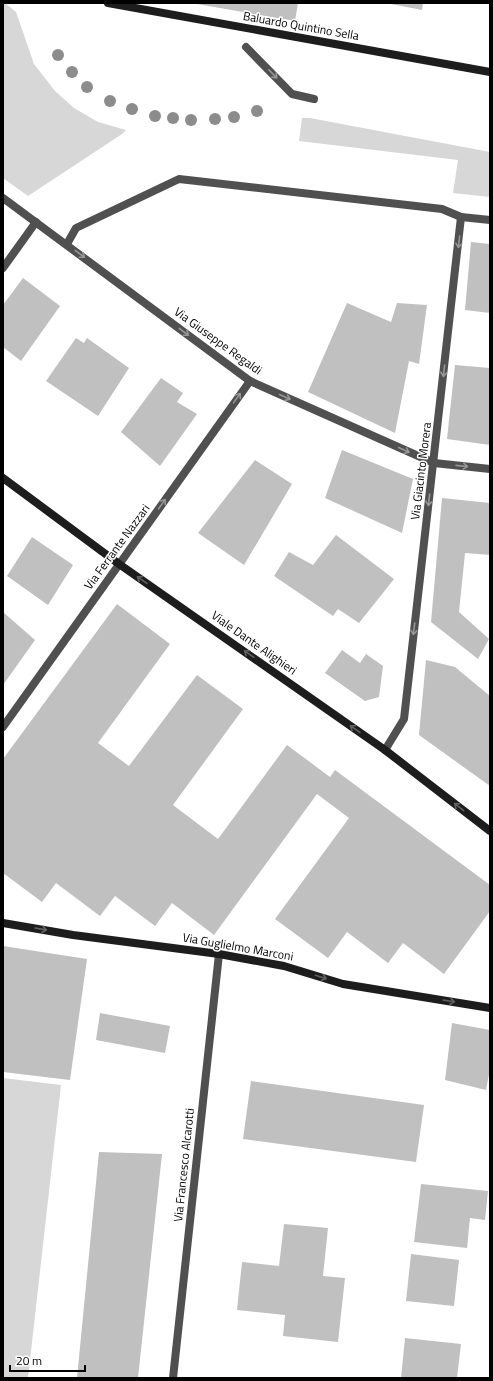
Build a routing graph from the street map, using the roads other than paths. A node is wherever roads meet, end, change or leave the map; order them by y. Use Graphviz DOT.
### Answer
graph roads {
  1 [pos="108,3"];
  2 [pos="246,47"];
  3 [pos="490,72"];
  4 [pos="314,98"];
  5 [pos="3,198"];
  6 [pos="461,217"];
  7 [pos="490,220"];
  8 [pos="36,222"];
  9 [pos="67,244"];
  10 [pos="3,268"];
  11 [pos="250,381"];
  12 [pos="434,463"];
  13 [pos="490,469"];
  14 [pos="3,478"];
  15 [pos="119,564"];
  16 [pos="3,727"];
  17 [pos="385,750"];
  18 [pos="490,831"];
  19 [pos="3,923"];
  20 [pos="219,954"];
  21 [pos="490,1008"];
  22 [pos="173,1378"];
  1 -- 3 [label="main road, Baluardo Quintino Sella"];
  2 -- 4 [label="street, one-way"];
  5 -- 8 [label="street, Via Giuseppe Regaldi"];
  6 -- 7 [label="street"];
  6 -- 9 [label="street"];
  6 -- 12 [label="street, Via Giacinto Morera, one-way"];
  8 -- 9 [label="street, Via Giuseppe Regaldi"];
  8 -- 10 [label="street"];
  9 -- 11 [label="street, Via Giuseppe Regaldi, one-way"];
  11 -- 12 [label="street, Via Giuseppe Regaldi, one-way"];
  15 -- 11 [label="street, Via Ferrante Nazzari, one-way"];
  12 -- 13 [label="street, Via Giuseppe Regaldi, one-way"];
  12 -- 17 [label="street, Via Giacinto Morera, one-way"];
  14 -- 15 [label="main road, Viale Dante Alighieri"];
  15 -- 16 [label="street, Via Ferrante Nazzari"];
  17 -- 15 [label="main road, Viale Dante Alighieri, one-way"];
  18 -- 17 [label="main road, Viale Dante Alighieri, one-way"];
  19 -- 20 [label="main road, Via Guglielmo Marconi, one-way"];
  20 -- 21 [label="main road, Via Guglielmo Marconi, one-way"];
  20 -- 22 [label="street, Via Francesco Alcarotti"];
}
